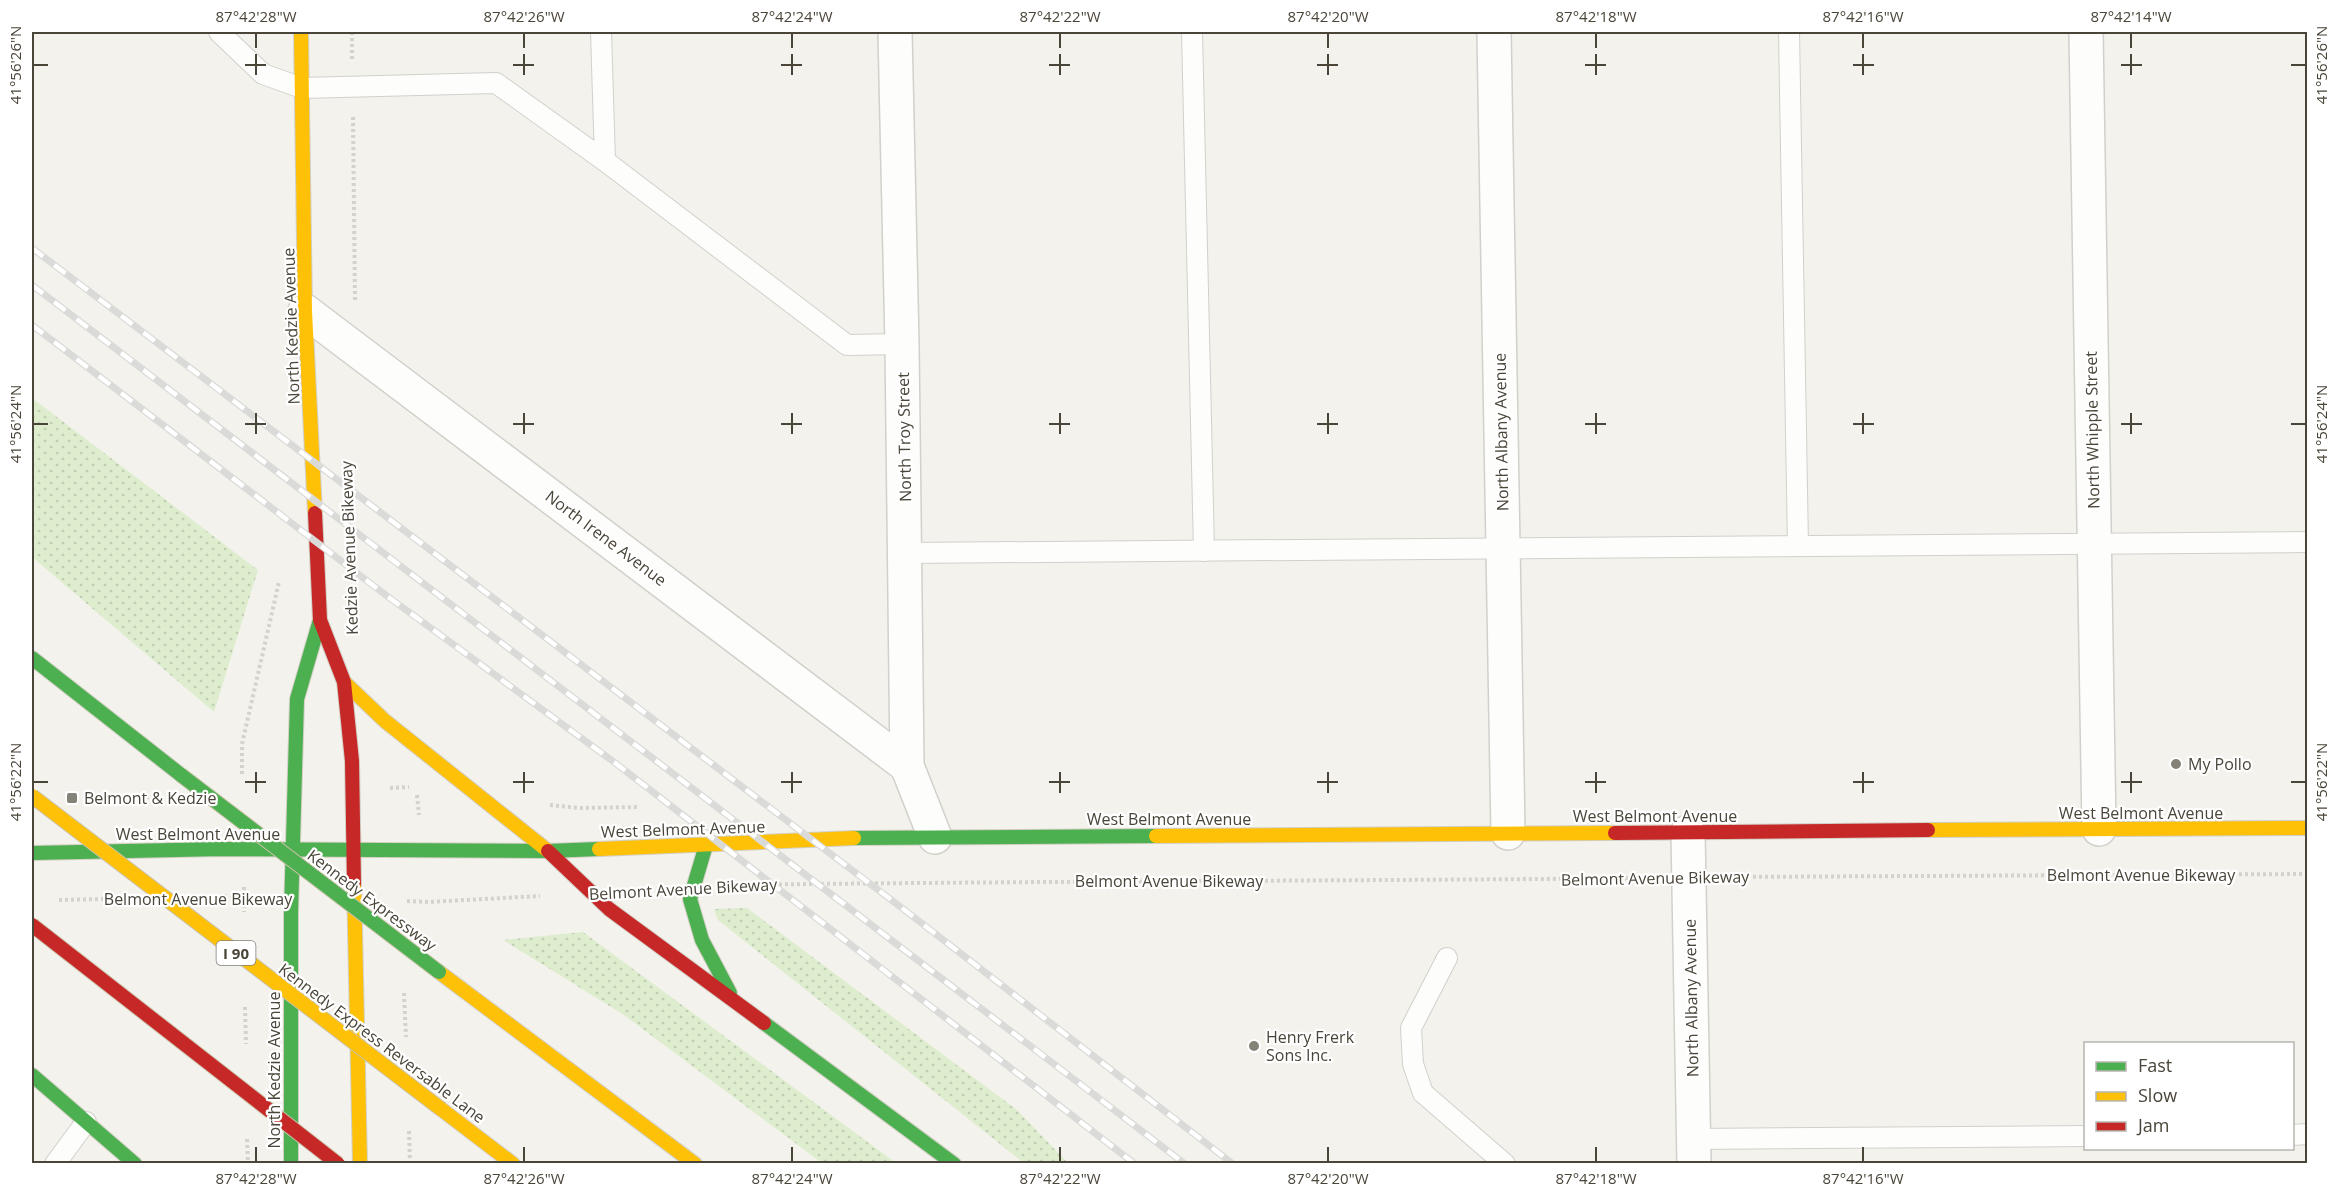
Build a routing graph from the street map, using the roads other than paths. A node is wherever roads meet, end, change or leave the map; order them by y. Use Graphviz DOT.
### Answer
graph roads {
  1 [pos="219,32"];
  2 [pos="301,32"];
  3 [pos="601,32"];
  4 [pos="895,32"];
  5 [pos="1192,32"];
  6 [pos="1494,32"];
  7 [pos="1789,32"];
  8 [pos="2086,32"];
  9 [pos="302,88"];
  10 [pos="605,161"];
  11 [pos="305,310"];
  12 [pos="903,344"];
  13 [pos="2307,542"];
  14 [pos="2094,544"];
  15 [pos="1798,546"];
  16 [pos="1503,548"];
  17 [pos="1204,551"];
  18 [pos="905,553"];
  19 [pos="320,620"];
  20 [pos="32,658"];
  21 [pos="344,682"];
  22 [pos="907,766"];
  23 [pos="32,796"];
  24 [pos="2307,828"];
  25 [pos="2099,829"];
  26 [pos="1688,832"];
  27 [pos="1508,833"];
  28 [pos="935,837"];
  29 [pos="706,845"];
  30 [pos="293,850"];
  31 [pos="355,850"];
  32 [pos="548,850"];
  33 [pos="32,853"];
  34 [pos="32,925"];
  35 [pos="1448,958"];
  36 [pos="736,1002"];
  37 [pos="32,1075"];
  38 [pos="86,1122"];
  39 [pos="2084,1136"];
  40 [pos="1694,1151"];
  41 [pos="55,1164"];
  42 [pos="135,1164"];
  43 [pos="291,1164"];
  44 [pos="338,1164"];
  45 [pos="360,1164"];
  46 [pos="513,1164"];
  47 [pos="696,1164"];
  48 [pos="954,1164"];
  49 [pos="1505,1164"];
  1 -- 9 [label="lane"];
  2 -- 9 [label="main road, North Kedzie Avenue"];
  3 -- 10 [label="lane"];
  4 -- 12 [label="street, North Troy Street"];
  5 -- 17 [label="lane"];
  6 -- 16 [label="street, North Albany Avenue"];
  7 -- 15 [label="lane"];
  8 -- 14 [label="street, North Whipple Street"];
  9 -- 10 [label="lane"];
  9 -- 11 [label="main road, North Kedzie Avenue"];
  10 -- 12 [label="lane"];
  11 -- 19 [label="main road, North Kedzie Avenue"];
  11 -- 22 [label="street, North Irene Avenue"];
  12 -- 18 [label="street, North Troy Street"];
  13 -- 14 [label="lane"];
  14 -- 15 [label="lane"];
  14 -- 25 [label="street, North Whipple Street"];
  15 -- 16 [label="lane"];
  16 -- 17 [label="lane"];
  16 -- 27 [label="street, North Albany Avenue"];
  17 -- 18 [label="lane"];
  18 -- 22 [label="street, North Troy Street"];
  19 -- 21 [label="main road, North Kedzie Avenue"];
  19 -- 30 [label="main road, North Kedzie Avenue"];
  20 -- 47 [label="main road, Kennedy Expressway, bridge"];
  21 -- 31 [label="main road, North Kedzie Avenue"];
  21 -- 32 [label="main road"];
  22 -- 28 [label="street, North Troy Street"];
  23 -- 46 [label="main road, Kennedy Express Reversable Lane / I 90, bridge"];
  24 -- 25 [label="main road, West Belmont Avenue"];
  25 -- 26 [label="main road, West Belmont Avenue"];
  26 -- 27 [label="main road, West Belmont Avenue"];
  26 -- 40 [label="street, North Albany Avenue"];
  27 -- 28 [label="main road, West Belmont Avenue"];
  28 -- 29 [label="main road, West Belmont Avenue"];
  29 -- 32 [label="main road, West Belmont Avenue"];
  29 -- 36 [label="main road"];
  30 -- 31 [label="main road, West Belmont Avenue"];
  30 -- 33 [label="main road, West Belmont Avenue"];
  30 -- 43 [label="main road, North Kedzie Avenue"];
  31 -- 32 [label="main road, West Belmont Avenue"];
  31 -- 45 [label="main road, North Kedzie Avenue"];
  32 -- 36 [label="main road"];
  34 -- 44 [label="main road, bridge"];
  35 -- 49 [label="lane"];
  36 -- 48 [label="main road"];
  37 -- 38 [label="main road"];
  38 -- 41 [label="lane"];
  38 -- 42 [label="main road"];
  39 -- 40 [label="lane"];
}
